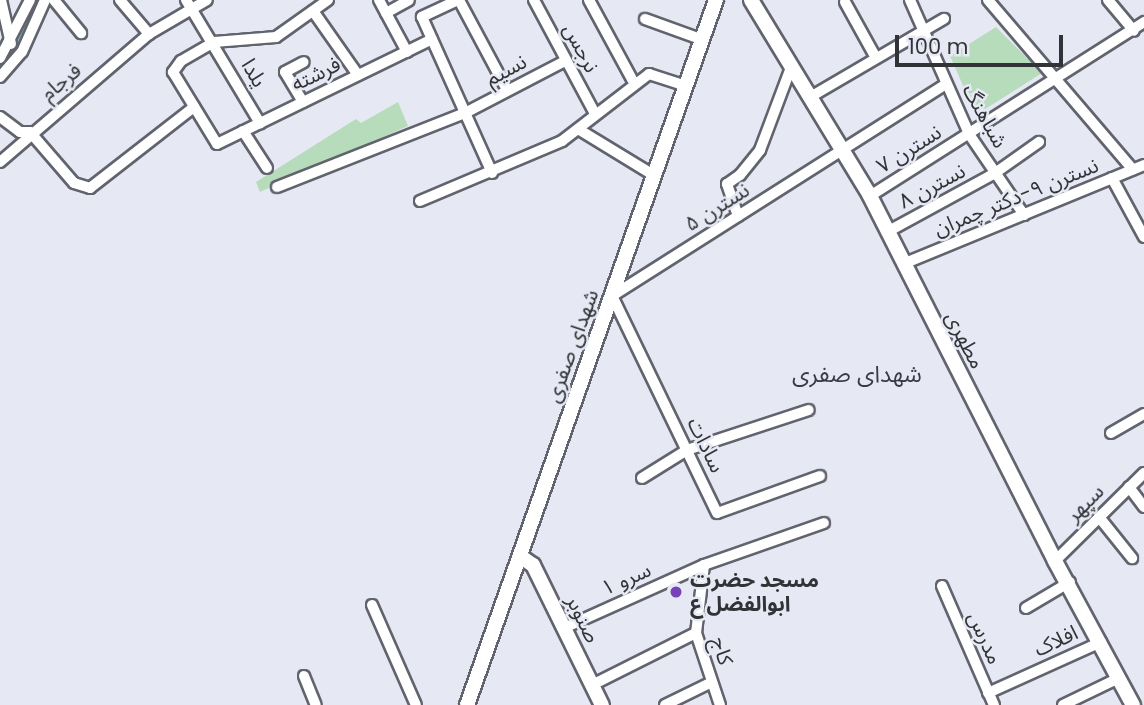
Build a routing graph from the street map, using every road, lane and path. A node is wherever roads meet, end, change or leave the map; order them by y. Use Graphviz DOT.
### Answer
graph roads {
  1 [pos="1,0"];
  2 [pos="30,0"];
  3 [pos="45,0"];
  4 [pos="54,0"];
  5 [pos="120,0"];
  6 [pos="207,0"];
  7 [pos="328,0"];
  8 [pos="379,0"];
  9 [pos="408,0"];
  10 [pos="458,0"];
  11 [pos="534,0"];
  12 [pos="589,0"];
  13 [pos="716,0"];
  14 [pos="751,0"];
  15 [pos="910,0"];
  16 [pos="988,0"];
  17 [pos="1108,0"];
  18 [pos="845,2"];
  19 [pos="189,5"];
  20 [pos="313,11"];
  21 [pos="386,13"];
  22 [pos="645,19"];
  23 [pos="944,19"];
  24 [pos="1144,22"];
  25 [pos="1134,30"];
  26 [pos="924,31"];
  27 [pos="81,33"];
  28 [pos="149,34"];
  29 [pos="432,39"];
  30 [pos="703,40"];
  31 [pos="214,42"];
  32 [pos="11,44"];
  33 [pos="407,51"];
  34 [pos="0,58"];
  35 [pos="876,58"];
  36 [pos="565,61"];
  37 [pos="304,62"];
  38 [pos="792,65"];
  39 [pos="358,75"];
  40 [pos="1056,76"];
  41 [pos="0,77"];
  42 [pos="634,81"];
  43 [pos="945,85"];
  44 [pos="687,86"];
  45 [pos="507,90"];
  46 [pos="812,96"];
  47 [pos="303,102"];
  48 [pos="194,107"];
  49 [pos="465,113"];
  50 [pos="595,114"];
  51 [pos="0,117"];
  52 [pos="260,123"];
  53 [pos="578,129"];
  54 [pos="243,131"];
  55 [pos="30,132"];
  56 [pos="969,134"];
  57 [pos="1039,142"];
  58 [pos="843,150"];
  59 [pos="0,162"];
  60 [pos="1144,165"];
  61 [pos="267,168"];
  62 [pos="1133,170"];
  63 [pos="492,173"];
  64 [pos="995,173"];
  65 [pos="655,176"];
  66 [pos="1112,178"];
  67 [pos="277,187"];
  68 [pos="870,196"];
  69 [pos="420,201"];
  70 [pos="1024,215"];
  71 [pos="738,216"];
  72 [pos="887,232"];
  73 [pos="1144,237"];
  74 [pos="903,264"];
  75 [pos="612,296"];
  76 [pos="809,410"];
  77 [pos="1144,414"];
  78 [pos="1111,433"];
  79 [pos="687,450"];
  80 [pos="1144,474"];
  81 [pos="820,476"];
  82 [pos="642,478"];
  83 [pos="1129,487"];
  84 [pos="1144,507"];
  85 [pos="1099,517"];
  86 [pos="824,523"];
  87 [pos="520,556"];
  88 [pos="1132,558"];
  89 [pos="1055,561"];
  90 [pos="704,565"];
  91 [pos="1070,582"];
  92 [pos="942,586"];
  93 [pos="372,605"];
  94 [pos="1026,607"];
  95 [pos="564,628"];
  96 [pos="696,633"];
  97 [pos="1101,642"];
  98 [pos="304,676"];
  99 [pos="1119,678"];
  100 [pos="712,682"];
  101 [pos="592,685"];
  102 [pos="988,693"];
  103 [pos="316,705"];
  104 [pos="416,705"];
  105 [pos="467,705"];
  106 [pos="602,705"];
  107 [pos="665,705"];
  108 [pos="720,705"];
  109 [pos="994,705"];
  110 [pos="1063,705"];
  111 [pos="1133,705"];
  1 -- 32 [label="street"];
  2 -- 32 [label="street"];
  3 -- 41 [label="street"];
  4 -- 27 [label="street"];
  5 -- 28 [label="street"];
  6 -- 19 [label="street"];
  7 -- 20 [label="street"];
  8 -- 21 [label="street"];
  9 -- 21 [label="street"];
  10 -- 29 [label="street"];
  10 -- 45 [label="street"];
  11 -- 36 [label="street, نرجس"];
  12 -- 42 [label="street"];
  13 -- 30 [label="street, شهدای صفری"];
  14 -- 38 [label="street, مطهری"];
  15 -- 26 [label="street, شباهنگ"];
  16 -- 40 [label="street"];
  17 -- 25 [label="street"];
  18 -- 35 [label="street"];
  19 -- 28 [label="street, فرجام"];
  19 -- 31 [label="street, یلدا"];
  20 -- 31 [label="street"];
  20 -- 39 [label="street"];
  21 -- 33 [label="street"];
  22 -- 30 [label="street"];
  23 -- 26 [label="street"];
  24 -- 25 [label="street, نسترن ۷"];
  25 -- 40 [label="street, نسترن ۷"];
  26 -- 35 [label="street"];
  26 -- 43 [label="street, شباهنگ"];
  28 -- 55 [label="street, فرجام"];
  29 -- 33 [label="street, فرشته"];
  29 -- 49 [label="street"];
  30 -- 44 [label="street, شهدای صفری"];
  31 -- 48 [label="street"];
  31 -- 52 [label="street, یلدا"];
  32 -- 34 [label="street"];
  33 -- 39 [label="street, فرشته"];
  35 -- 46 [label="street"];
  36 -- 45 [label="street, نسیم"];
  36 -- 50 [label="street, نرجس"];
  37 -- 47 [label="street"];
  38 -- 46 [label="street, مطهری"];
  38 -- 71 [label="street"];
  39 -- 47 [label="street, فرشته"];
  40 -- 56 [label="street, نسترن ۷"];
  40 -- 62 [label="street"];
  42 -- 44 [label="street"];
  42 -- 50 [label="street"];
  43 -- 56 [label="street, شباهنگ"];
  43 -- 58 [label="street, نسترن ۵"];
  44 -- 65 [label="street, شهدای صفری"];
  45 -- 49 [label="street, نسیم"];
  46 -- 58 [label="street, مطهری"];
  47 -- 52 [label="street, فرشته"];
  48 -- 54 [label="street, فرشته"];
  48 -- 55 [label="street"];
  49 -- 63 [label="street"];
  49 -- 67 [label="street, نسیم"];
  50 -- 53 [label="street"];
  51 -- 55 [label="street"];
  52 -- 54 [label="street, فرشته"];
  53 -- 63 [label="street"];
  53 -- 65 [label="street"];
  54 -- 61 [label="street"];
  55 -- 59 [label="street, فرجام"];
  56 -- 64 [label="street, شباهنگ"];
  56 -- 68 [label="street, نسترن ۷"];
  57 -- 64 [label="street, نسترن ۸"];
  58 -- 68 [label="street, مطهری"];
  58 -- 71 [label="street, نسترن ۵"];
  60 -- 62 [label="street, نسترن ۹-دکتر چمران"];
  62 -- 66 [label="street, نسترن ۹-دکتر چمران"];
  63 -- 69 [label="street"];
  64 -- 70 [label="street, شباهنگ"];
  64 -- 72 [label="street, نسترن ۸"];
  65 -- 75 [label="street, شهدای صفری"];
  66 -- 70 [label="street, نسترن ۹-دکتر چمران"];
  66 -- 73 [label="street"];
  68 -- 72 [label="street, مطهری"];
  70 -- 74 [label="street, نسترن ۹-دکتر چمران"];
  71 -- 75 [label="street, نسترن ۵"];
  72 -- 74 [label="street, مطهری"];
  74 -- 89 [label="street, مطهری"];
  75 -- 79 [label="street, سادات"];
  75 -- 87 [label="street, شهدای صفری"];
  76 -- 79 [label="street"];
  77 -- 78 [label="street"];
  79 -- 81 [label="street, سادات"];
  79 -- 82 [label="street"];
  80 -- 83 [label="street, سپهر"];
  83 -- 84 [label="street"];
  83 -- 85 [label="street, سپهر"];
  85 -- 88 [label="street"];
  85 -- 89 [label="street, سپهر"];
  86 -- 90 [label="street, سرو ۱"];
  87 -- 95 [label="street, صنوبر"];
  87 -- 105 [label="street, شهدای صفری"];
  89 -- 91 [label="street, مطهری"];
  90 -- 95 [label="street, سرو ۱"];
  90 -- 96 [label="street, کاج"];
  91 -- 94 [label="street"];
  91 -- 97 [label="street, مطهری"];
  92 -- 102 [label="street, مدرس"];
  93 -- 104 [label="street"];
  95 -- 101 [label="street, صنوبر"];
  96 -- 100 [label="street, کاج"];
  96 -- 101 [label="street"];
  97 -- 99 [label="street, مطهری"];
  97 -- 102 [label="street, افلاک"];
  98 -- 103 [label="street"];
  99 -- 110 [label="street"];
  99 -- 111 [label="street, مطهری"];
  100 -- 107 [label="street"];
  100 -- 108 [label="street, کاج"];
  101 -- 106 [label="street, صنوبر"];
  102 -- 109 [label="street, مدرس"];
}
